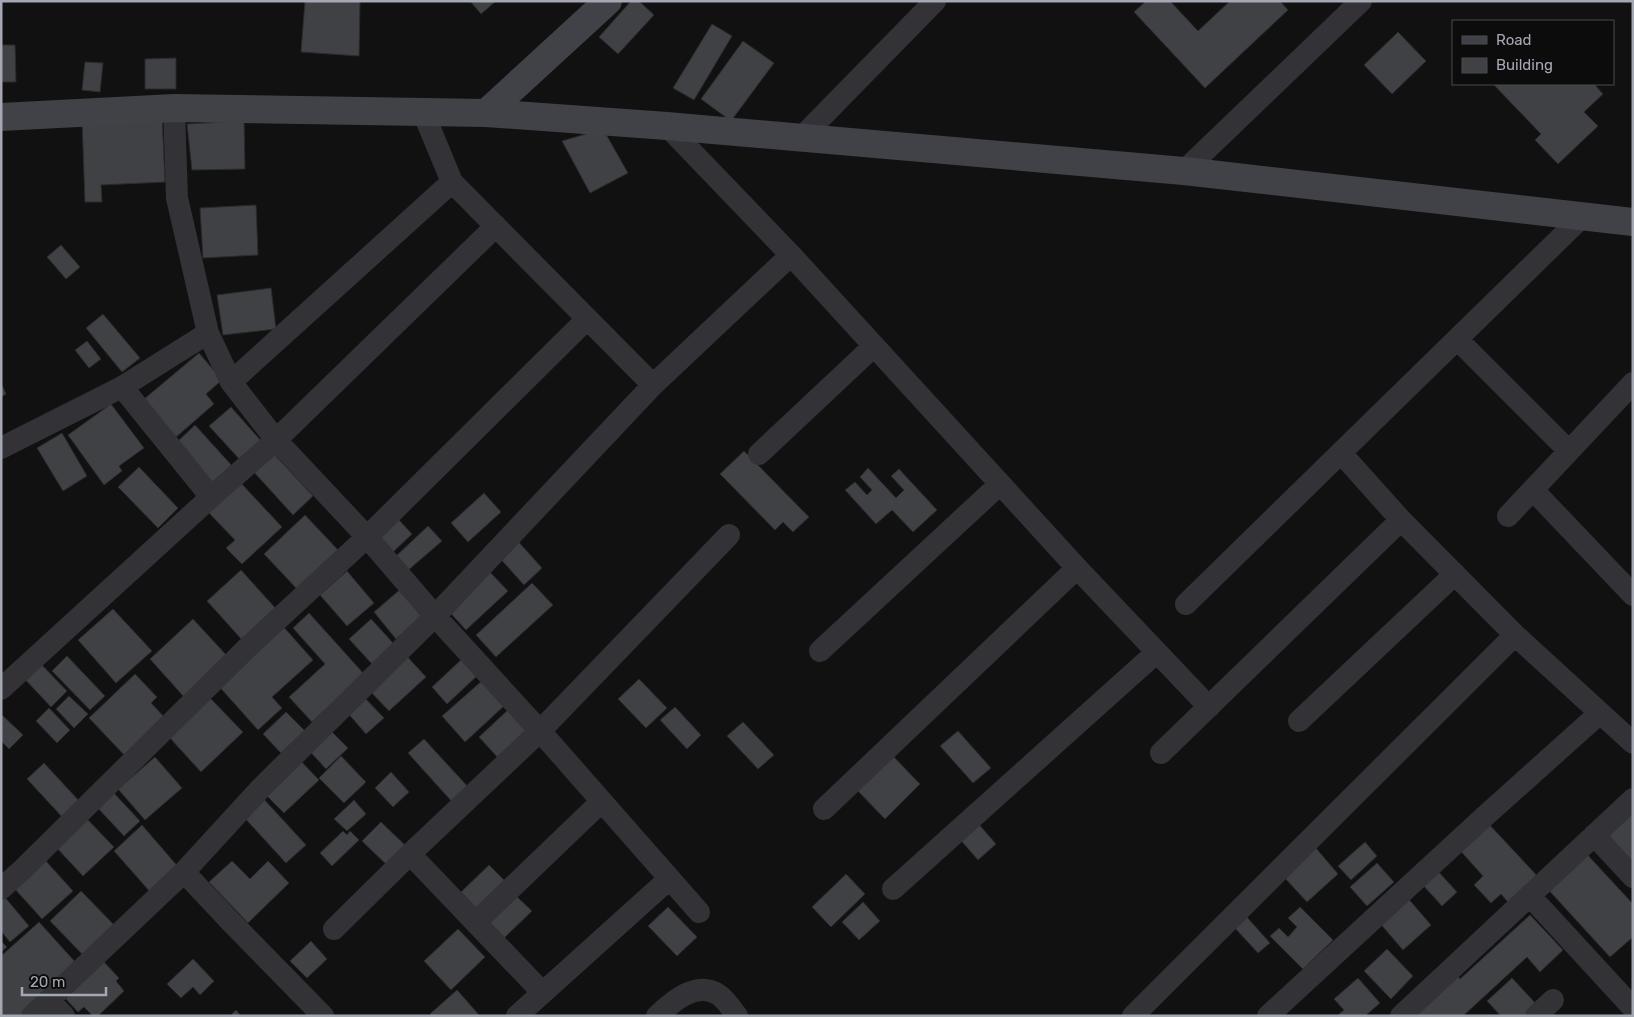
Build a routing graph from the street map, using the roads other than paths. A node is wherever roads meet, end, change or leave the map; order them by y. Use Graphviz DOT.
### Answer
graph roads {
  1 [pos="608,1"];
  2 [pos="935,1"];
  3 [pos="1353,4"];
  4 [pos="174,108"];
  5 [pos="422,112"];
  6 [pos="486,113"];
  7 [pos="1,117"];
  8 [pos="667,126"];
  9 [pos="801,138"];
  10 [pos="1184,171"];
  11 [pos="452,182"];
  12 [pos="1583,216"];
  13 [pos="1633,222"];
  14 [pos="496,226"];
  15 [pos="790,255"];
  16 [pos="587,319"];
  17 [pos="208,333"];
  18 [pos="1457,339"];
  19 [pos="874,346"];
  20 [pos="231,382"];
  21 [pos="1633,383"];
  22 [pos="653,385"];
  23 [pos="122,386"];
  24 [pos="276,440"];
  25 [pos="1,448"];
  26 [pos="1569,451"];
  27 [pos="1341,453"];
  28 [pos="759,454"];
  29 [pos="1000,484"];
  30 [pos="1533,490"];
  31 [pos="211,497"];
  32 [pos="1508,516"];
  33 [pos="1400,520"];
  34 [pos="729,535"];
  35 [pos="367,537"];
  36 [pos="1078,568"];
  37 [pos="1455,574"];
  38 [pos="1633,595"];
  39 [pos="1186,604"];
  40 [pos="435,616"];
  41 [pos="1515,635"];
  42 [pos="820,651"];
  43 [pos="1157,652"];
  44 [pos="1,689"];
  45 [pos="1209,707"];
  46 [pos="1600,713"];
  47 [pos="1299,721"];
  48 [pos="540,731"];
  49 [pos="1633,743"];
  50 [pos="1161,753"];
  51 [pos="1633,798"];
  52 [pos="601,802"];
  53 [pos="824,809"];
  54 [pos="1594,835"];
  55 [pos="410,854"];
  56 [pos="184,872"];
  57 [pos="1633,877"];
  58 [pos="669,879"];
  59 [pos="4,880"];
  60 [pos="892,889"];
  61 [pos="1530,896"];
  62 [pos="699,912"];
  63 [pos="476,922"];
  64 [pos="334,929"];
  65 [pos="542,992"];
  66 [pos="1552,1000"];
  67 [pos="56,1008"];
  68 [pos="1633,1008"];
  69 [pos="32,1016"];
  70 [pos="323,1016"];
  71 [pos="517,1016"];
  72 [pos="657,1016"];
  73 [pos="737,1016"];
  74 [pos="1133,1016"];
  75 [pos="1268,1016"];
  76 [pos="1401,1016"];
  77 [pos="1536,1016"];
  1 -- 6 [label="street"];
  2 -- 9 [label="street"];
  3 -- 10 [label="street"];
  4 -- 5 [label="street"];
  4 -- 7 [label="street"];
  4 -- 17 [label="street"];
  5 -- 6 [label="street"];
  5 -- 11 [label="street"];
  6 -- 8 [label="street"];
  8 -- 9 [label="street"];
  8 -- 15 [label="street"];
  9 -- 10 [label="street"];
  10 -- 12 [label="street"];
  11 -- 14 [label="street"];
  11 -- 20 [label="street"];
  12 -- 13 [label="street"];
  12 -- 18 [label="street"];
  14 -- 16 [label="street"];
  14 -- 24 [label="street"];
  15 -- 19 [label="street"];
  15 -- 22 [label="street"];
  16 -- 22 [label="street"];
  16 -- 35 [label="street"];
  17 -- 20 [label="street"];
  17 -- 23 [label="street"];
  18 -- 26 [label="street"];
  18 -- 27 [label="street"];
  19 -- 28 [label="street"];
  19 -- 29 [label="street"];
  20 -- 24 [label="street"];
  21 -- 26 [label="street"];
  22 -- 40 [label="street"];
  23 -- 25 [label="street"];
  23 -- 31 [label="street"];
  24 -- 31 [label="street"];
  24 -- 35 [label="street"];
  26 -- 30 [label="street"];
  27 -- 33 [label="street"];
  27 -- 39 [label="street"];
  29 -- 36 [label="street"];
  29 -- 42 [label="street"];
  30 -- 32 [label="street"];
  30 -- 38 [label="street"];
  31 -- 44 [label="street"];
  33 -- 37 [label="street"];
  33 -- 45 [label="street"];
  34 -- 48 [label="street"];
  35 -- 40 [label="street"];
  35 -- 59 [label="street"];
  36 -- 43 [label="street"];
  36 -- 53 [label="street"];
  37 -- 41 [label="street"];
  37 -- 47 [label="street"];
  40 -- 48 [label="street"];
  40 -- 56 [label="street"];
  41 -- 46 [label="street"];
  41 -- 74 [label="street"];
  43 -- 45 [label="street"];
  43 -- 60 [label="street"];
  45 -- 50 [label="street"];
  46 -- 49 [label="street"];
  46 -- 75 [label="street"];
  48 -- 52 [label="street"];
  48 -- 55 [label="street"];
  51 -- 54 [label="street"];
  52 -- 58 [label="street"];
  52 -- 63 [label="street"];
  54 -- 57 [label="street"];
  54 -- 61 [label="street"];
  55 -- 63 [label="street"];
  55 -- 64 [label="street"];
  56 -- 67 [label="street"];
  56 -- 70 [label="street"];
  58 -- 62 [label="street"];
  58 -- 65 [label="street"];
  61 -- 68 [label="street"];
  61 -- 76 [label="street"];
  63 -- 65 [label="street"];
  65 -- 71 [label="street"];
  66 -- 77 [label="street"];
  67 -- 69 [label="street"];
  72 -- 73 [label="street"];
}
